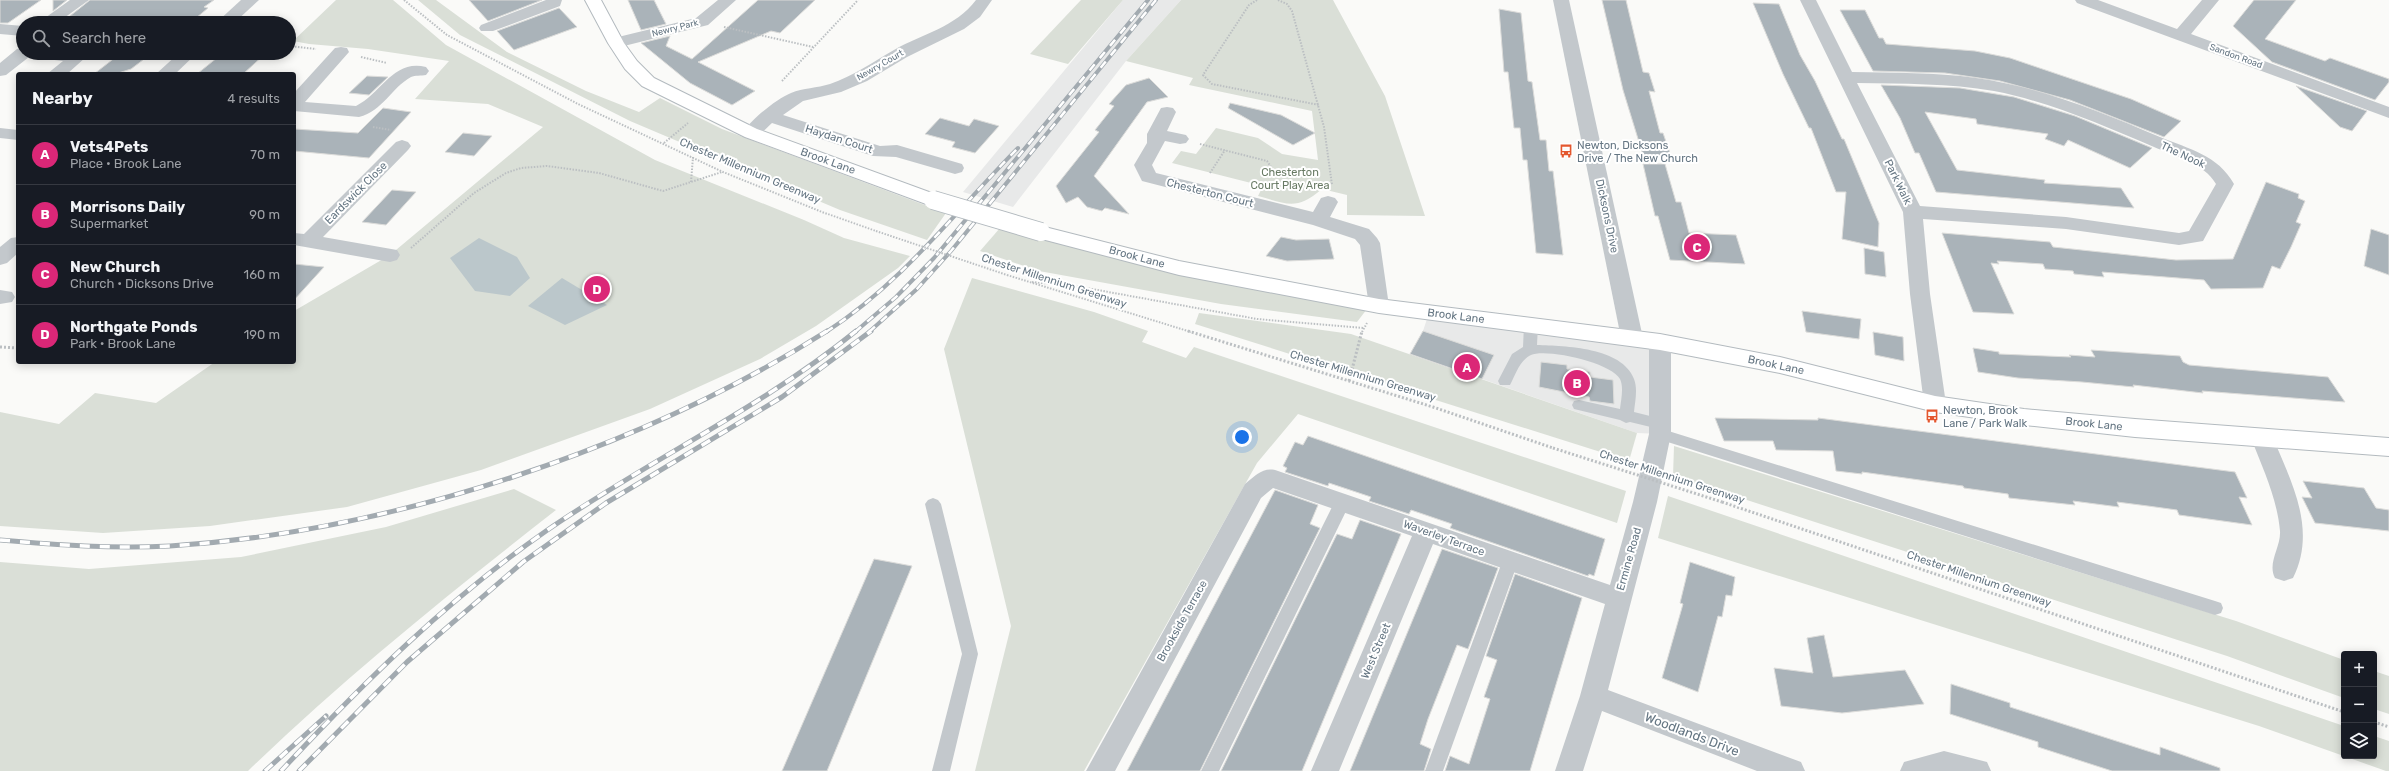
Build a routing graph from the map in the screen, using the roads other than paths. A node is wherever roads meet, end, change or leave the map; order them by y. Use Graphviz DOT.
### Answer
graph roads {
  1 [pos="81,0"];
  2 [pos="251,0"];
  3 [pos="554,0"];
  4 [pos="593,0"];
  5 [pos="728,0"];
  6 [pos="984,0"];
  7 [pos="1561,0"];
  8 [pos="1808,0"];
  9 [pos="2083,0"];
  10 [pos="2211,0"];
  11 [pos="57,16"];
  12 [pos="232,16"];
  13 [pos="487,28"];
  14 [pos="0,29"];
  15 [pos="16,30"];
  16 [pos="2180,36"];
  17 [pos="616,43"];
  18 [pos="341,52"];
  19 [pos="16,58"];
  20 [pos="74,60"];
  21 [pos="181,60"];
  22 [pos="417,70"];
  23 [pos="0,71"];
  24 [pos="59,72"];
  25 [pos="168,72"];
  26 [pos="1846,77"];
  27 [pos="296,103"];
  28 [pos="296,105"];
  29 [pos="1168,112"];
  30 [pos="2389,113"];
  31 [pos="769,116"];
  32 [pos="0,133"];
  33 [pos="751,133"];
  34 [pos="1156,134"];
  35 [pos="16,135"];
  36 [pos="1180,139"];
  37 [pos="402,146"];
  38 [pos="955,168"];
  39 [pos="1328,202"];
  40 [pos="1912,212"];
  41 [pos="1319,220"];
  42 [pos="302,240"];
  43 [pos="16,245"];
  44 [pos="390,255"];
  45 [pos="0,258"];
  46 [pos="1379,306"];
  47 [pos="1531,325"];
  48 [pos="1632,338"];
  49 [pos="1660,342"];
  50 [pos="1530,349"];
  51 [pos="1505,381"];
  52 [pos="1935,404"];
  53 [pos="1579,406"];
  54 [pos="1626,418"];
  55 [pos="1660,429"];
  56 [pos="2262,438"];
  57 [pos="2389,447"];
  58 [pos="1270,477"];
  59 [pos="1343,501"];
  60 [pos="933,504"];
  61 [pos="1426,532"];
  62 [pos="1510,562"];
  63 [pos="2284,571"];
  64 [pos="1618,598"];
  65 [pos="2215,608"];
  66 [pos="1593,696"];
  67 [pos="940,771"];
  68 [pos="1100,771"];
  69 [pos="1210,771"];
  70 [pos="1325,771"];
  71 [pos="1434,771"];
  72 [pos="1569,771"];
  73 [pos="1792,771"];
  74 [pos="1914,771"];
  75 [pos="1977,771"];
  1 -- 11 [label="street"];
  2 -- 12 [label="street"];
  3 -- 13 [label="street"];
  4 -- 17 [label="street, Brook Lane"];
  5 -- 17 [label="street, Newry Park"];
  6 -- 31 [label="street, Newry Court"];
  7 -- 48 [label="street, Dicksons Drive"];
  8 -- 26 [label="street, Park Walk"];
  9 -- 16 [label="street, Sandon Road"];
  10 -- 16 [label="street"];
  14 -- 15 [label="street"];
  16 -- 30 [label="street, Sandon Road"];
  17 -- 33 [label="street, Brook Lane"];
  18 -- 27 [label="street"];
  19 -- 23 [label="street"];
  20 -- 24 [label="street"];
  21 -- 25 [label="street"];
  22 -- 28 [label="street"];
  26 -- 40 [label="street, Park Walk"];
  26 -- 40 [label="street, The Nook"];
  29 -- 34 [label="street, Chesterton Court"];
  31 -- 33 [label="street, Newry Court"];
  31 -- 38 [label="street, Haydan Court"];
  32 -- 35 [label="street"];
  33 -- 46 [label="street, Brook Lane, bridge"];
  34 -- 36 [label="street"];
  34 -- 41 [label="street, Chesterton Court"];
  37 -- 42 [label="street, Eardswick Close"];
  39 -- 41 [label="street"];
  40 -- 52 [label="street, Park Walk"];
  41 -- 46 [label="street, Chesterton Court"];
  42 -- 44 [label="street"];
  43 -- 45 [label="street"];
  46 -- 47 [label="street, Brook Lane"];
  47 -- 48 [label="street, Brook Lane"];
  47 -- 50 [label="lane"];
  48 -- 49 [label="street, Brook Lane"];
  49 -- 52 [label="street, Brook Lane"];
  49 -- 55 [label="street, Ermine Road"];
  50 -- 51 [label="lane"];
  50 -- 54 [label="lane"];
  52 -- 56 [label="street, Brook Lane"];
  53 -- 54 [label="lane"];
  54 -- 55 [label="lane"];
  55 -- 64 [label="street, Ermine Road"];
  55 -- 65 [label="lane"];
  56 -- 57 [label="street, Brook Lane"];
  56 -- 63 [label="street"];
  58 -- 59 [label="street, Waverley Terrace"];
  58 -- 68 [label="street, Brookside Terrace"];
  59 -- 61 [label="street, Waverley Terrace"];
  59 -- 69 [label="lane"];
  60 -- 67 [label="lane"];
  61 -- 62 [label="street, Waverley Terrace"];
  61 -- 70 [label="street, West Street"];
  62 -- 64 [label="street, Waverley Terrace"];
  62 -- 71 [label="lane"];
  64 -- 66 [label="street, Ermine Road"];
  66 -- 72 [label="street, Ermine Road"];
  66 -- 73 [label="street, Woodlands Drive"];
  74 -- 75 [label="street"];
}
